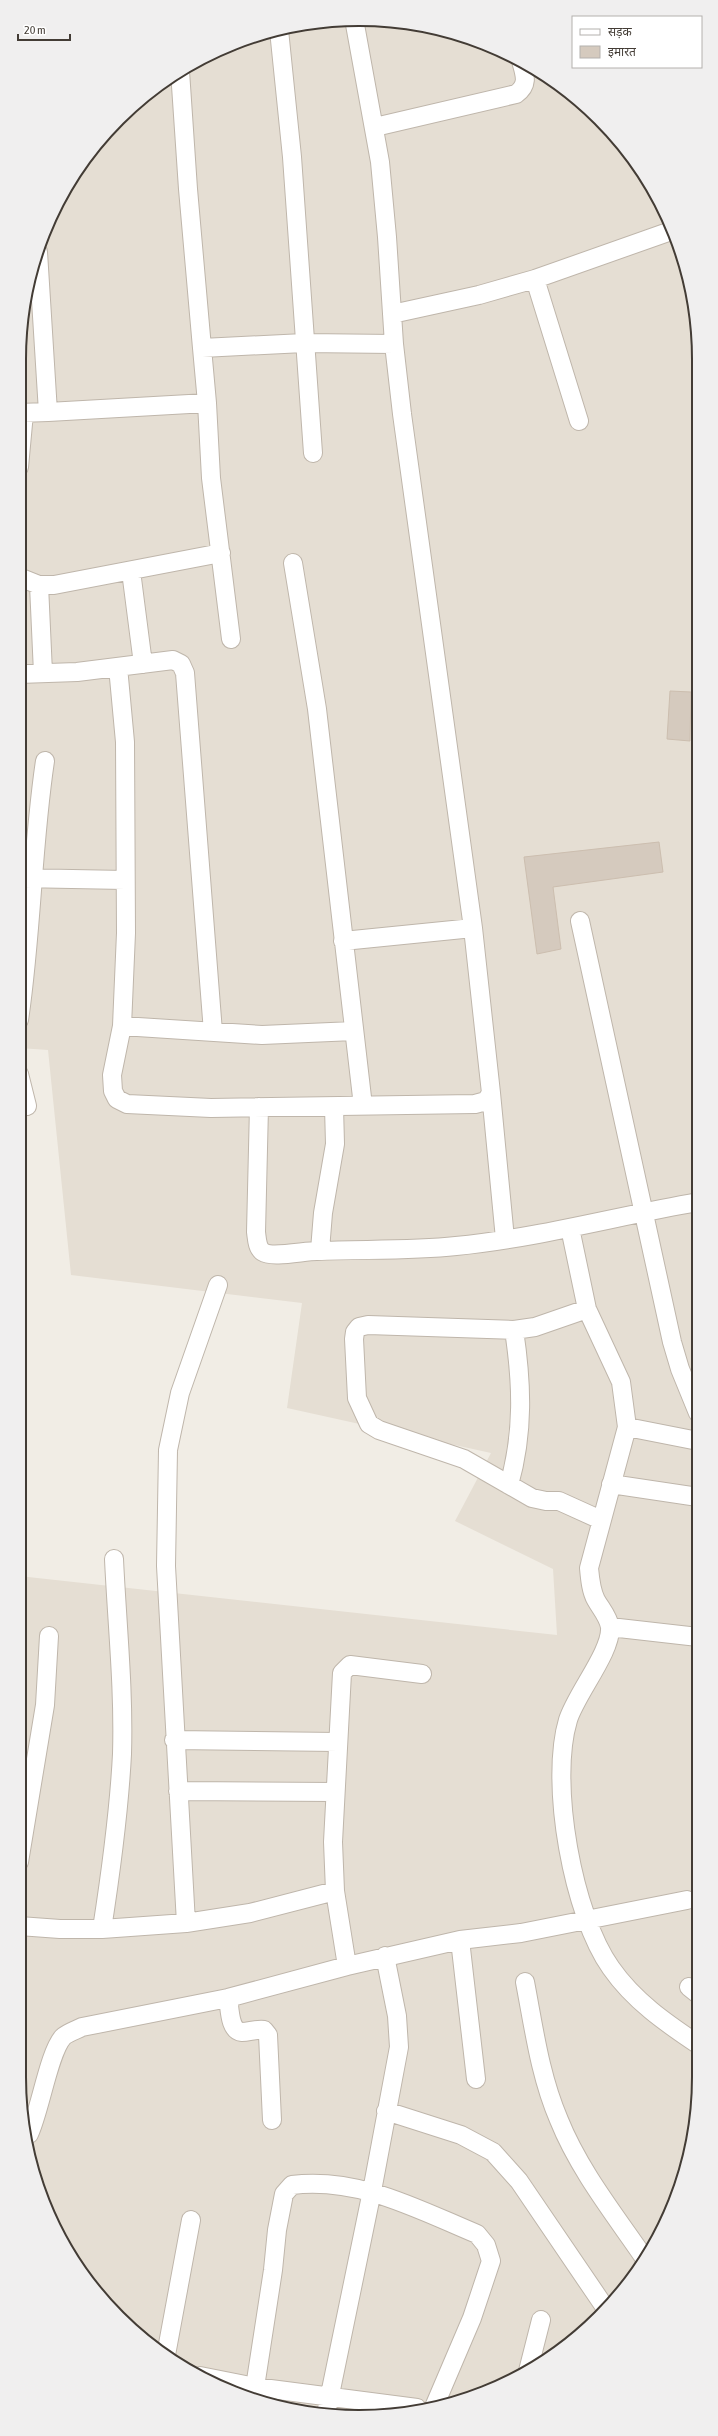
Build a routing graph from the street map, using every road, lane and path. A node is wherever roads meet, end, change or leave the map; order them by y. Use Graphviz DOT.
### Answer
graph roads {
  1 [pos="355,26"];
  2 [pos="280,35"];
  3 [pos="523,69"];
  4 [pos="180,78"];
  5 [pos="375,127"];
  6 [pos="667,232"];
  7 [pos="39,267"];
  8 [pos="535,279"];
  9 [pos="392,314"];
  10 [pos="304,343"];
  11 [pos="394,344"];
  12 [pos="202,348"];
  13 [pos="208,403"];
  14 [pos="48,412"];
  15 [pos="26,413"];
  16 [pos="579,420"];
  17 [pos="313,453"];
  18 [pos="221,553"];
  19 [pos="293,563"];
  20 [pos="130,571"];
  21 [pos="26,580"];
  22 [pos="39,586"];
  23 [pos="231,639"];
  24 [pos="144,664"];
  25 [pos="118,667"];
  26 [pos="43,673"];
  27 [pos="26,674"];
  28 [pos="45,761"];
  29 [pos="27,878"];
  30 [pos="125,880"];
  31 [pos="26,896"];
  32 [pos="580,921"];
  33 [pos="473,928"];
  34 [pos="343,941"];
  35 [pos="122,1026"];
  36 [pos="354,1031"];
  37 [pos="213,1032"];
  38 [pos="491,1093"];
  39 [pos="26,1102"];
  40 [pos="27,1106"];
  41 [pos="363,1106"];
  42 [pos="259,1107"];
  43 [pos="334,1107"];
  44 [pos="692,1203"];
  45 [pos="644,1212"];
  46 [pos="570,1228"];
  47 [pos="505,1239"];
  48 [pos="320,1250"];
  49 [pos="218,1285"];
  50 [pos="587,1309"];
  51 [pos="514,1330"];
  52 [pos="692,1399"];
  53 [pos="627,1427"];
  54 [pos="692,1440"];
  55 [pos="509,1484"];
  56 [pos="611,1484"];
  57 [pos="692,1496"];
  58 [pos="601,1520"];
  59 [pos="114,1559"];
  60 [pos="610,1627"];
  61 [pos="49,1636"];
  62 [pos="692,1636"];
  63 [pos="422,1674"];
  64 [pos="174,1740"];
  65 [pos="338,1742"];
  66 [pos="178,1791"];
  67 [pos="335,1792"];
  68 [pos="26,1820"];
  69 [pos="335,1891"];
  70 [pos="686,1900"];
  71 [pos="586,1921"];
  72 [pos="186,1923"];
  73 [pos="26,1927"];
  74 [pos="102,1929"];
  75 [pos="460,1940"];
  76 [pos="385,1956"];
  77 [pos="347,1966"];
  78 [pos="525,1982"];
  79 [pos="228,1998"];
  80 [pos="692,2040"];
  81 [pos="476,2079"];
  82 [pos="386,2111"];
  83 [pos="272,2120"];
  84 [pos="30,2131"];
  85 [pos="372,2191"];
  86 [pos="192,2220"];
  87 [pos="641,2253"];
  88 [pos="602,2304"];
  89 [pos="541,2320"];
  90 [pos="167,2349"];
  91 [pos="530,2362"];
  92 [pos="222,2380"];
  93 [pos="255,2387"];
  94 [pos="331,2396"];
  95 [pos="437,2401"];
  96 [pos="406,2406"];
  97 [pos="328,2408"];
  1 -- 5 [label="street"];
  2 -- 10 [label="street"];
  3 -- 5 [label="street"];
  4 -- 12 [label="street"];
  5 -- 9 [label="street"];
  6 -- 8 [label="street"];
  7 -- 14 [label="street"];
  8 -- 9 [label="street"];
  8 -- 16 [label="street"];
  9 -- 11 [label="street"];
  10 -- 11 [label="street"];
  10 -- 12 [label="street"];
  10 -- 17 [label="street"];
  11 -- 33 [label="street"];
  12 -- 13 [label="street"];
  13 -- 14 [label="street"];
  13 -- 18 [label="street"];
  14 -- 15 [label="street"];
  18 -- 20 [label="street"];
  18 -- 23 [label="street"];
  19 -- 34 [label="street"];
  20 -- 22 [label="street"];
  20 -- 24 [label="street"];
  21 -- 22 [label="street"];
  22 -- 26 [label="street"];
  24 -- 25 [label="street"];
  24 -- 37 [label="street"];
  25 -- 26 [label="street"];
  25 -- 30 [label="street"];
  26 -- 27 [label="street"];
  28 -- 29 [label="street"];
  29 -- 30 [label="street"];
  29 -- 31 [label="street"];
  30 -- 35 [label="street"];
  32 -- 45 [label="street"];
  33 -- 34 [label="street"];
  33 -- 38 [label="street"];
  34 -- 36 [label="street"];
  35 -- 37 [label="street"];
  35 -- 42 [label="street"];
  36 -- 37 [label="street"];
  36 -- 41 [label="street"];
  38 -- 41 [label="street"];
  38 -- 47 [label="street"];
  39 -- 40 [label="street"];
  41 -- 43 [label="street"];
  42 -- 43 [label="street"];
  42 -- 48 [label="street"];
  43 -- 48 [label="street"];
  44 -- 45 [label="street"];
  45 -- 46 [label="street"];
  45 -- 52 [label="street"];
  46 -- 47 [label="street"];
  46 -- 50 [label="street"];
  47 -- 48 [label="street"];
  49 -- 64 [label="street"];
  50 -- 51 [label="street"];
  50 -- 53 [label="street"];
  51 -- 55 [label="street"];
  51 -- 55 [label="street"];
  53 -- 54 [label="street"];
  53 -- 56 [label="street"];
  55 -- 58 [label="street"];
  56 -- 57 [label="street"];
  56 -- 58 [label="street"];
  58 -- 60 [label="street"];
  59 -- 74 [label="street"];
  60 -- 62 [label="street"];
  60 -- 71 [label="street"];
  61 -- 68 [label="street"];
  63 -- 65 [label="street"];
  64 -- 65 [label="street"];
  64 -- 66 [label="street"];
  65 -- 67 [label="street"];
  66 -- 67 [label="street"];
  66 -- 72 [label="street"];
  67 -- 69 [label="street"];
  69 -- 72 [label="street"];
  69 -- 77 [label="street"];
  70 -- 71 [label="street"];
  71 -- 75 [label="street"];
  71 -- 80 [label="street"];
  72 -- 74 [label="street"];
  73 -- 74 [label="street"];
  75 -- 76 [label="street"];
  75 -- 81 [label="street"];
  76 -- 77 [label="street"];
  76 -- 82 [label="street"];
  77 -- 79 [label="street"];
  78 -- 87 [label="street"];
  79 -- 83 [label="street"];
  79 -- 84 [label="street"];
  82 -- 85 [label="street"];
  82 -- 88 [label="street"];
  85 -- 93 [label="street"];
  85 -- 94 [label="street"];
  85 -- 95 [label="street"];
  86 -- 90 [label="street"];
  89 -- 91 [label="street"];
  92 -- 93 [label="street"];
  93 -- 94 [label="street"];
  94 -- 96 [label="street"];
  94 -- 97 [label="street"];
}
